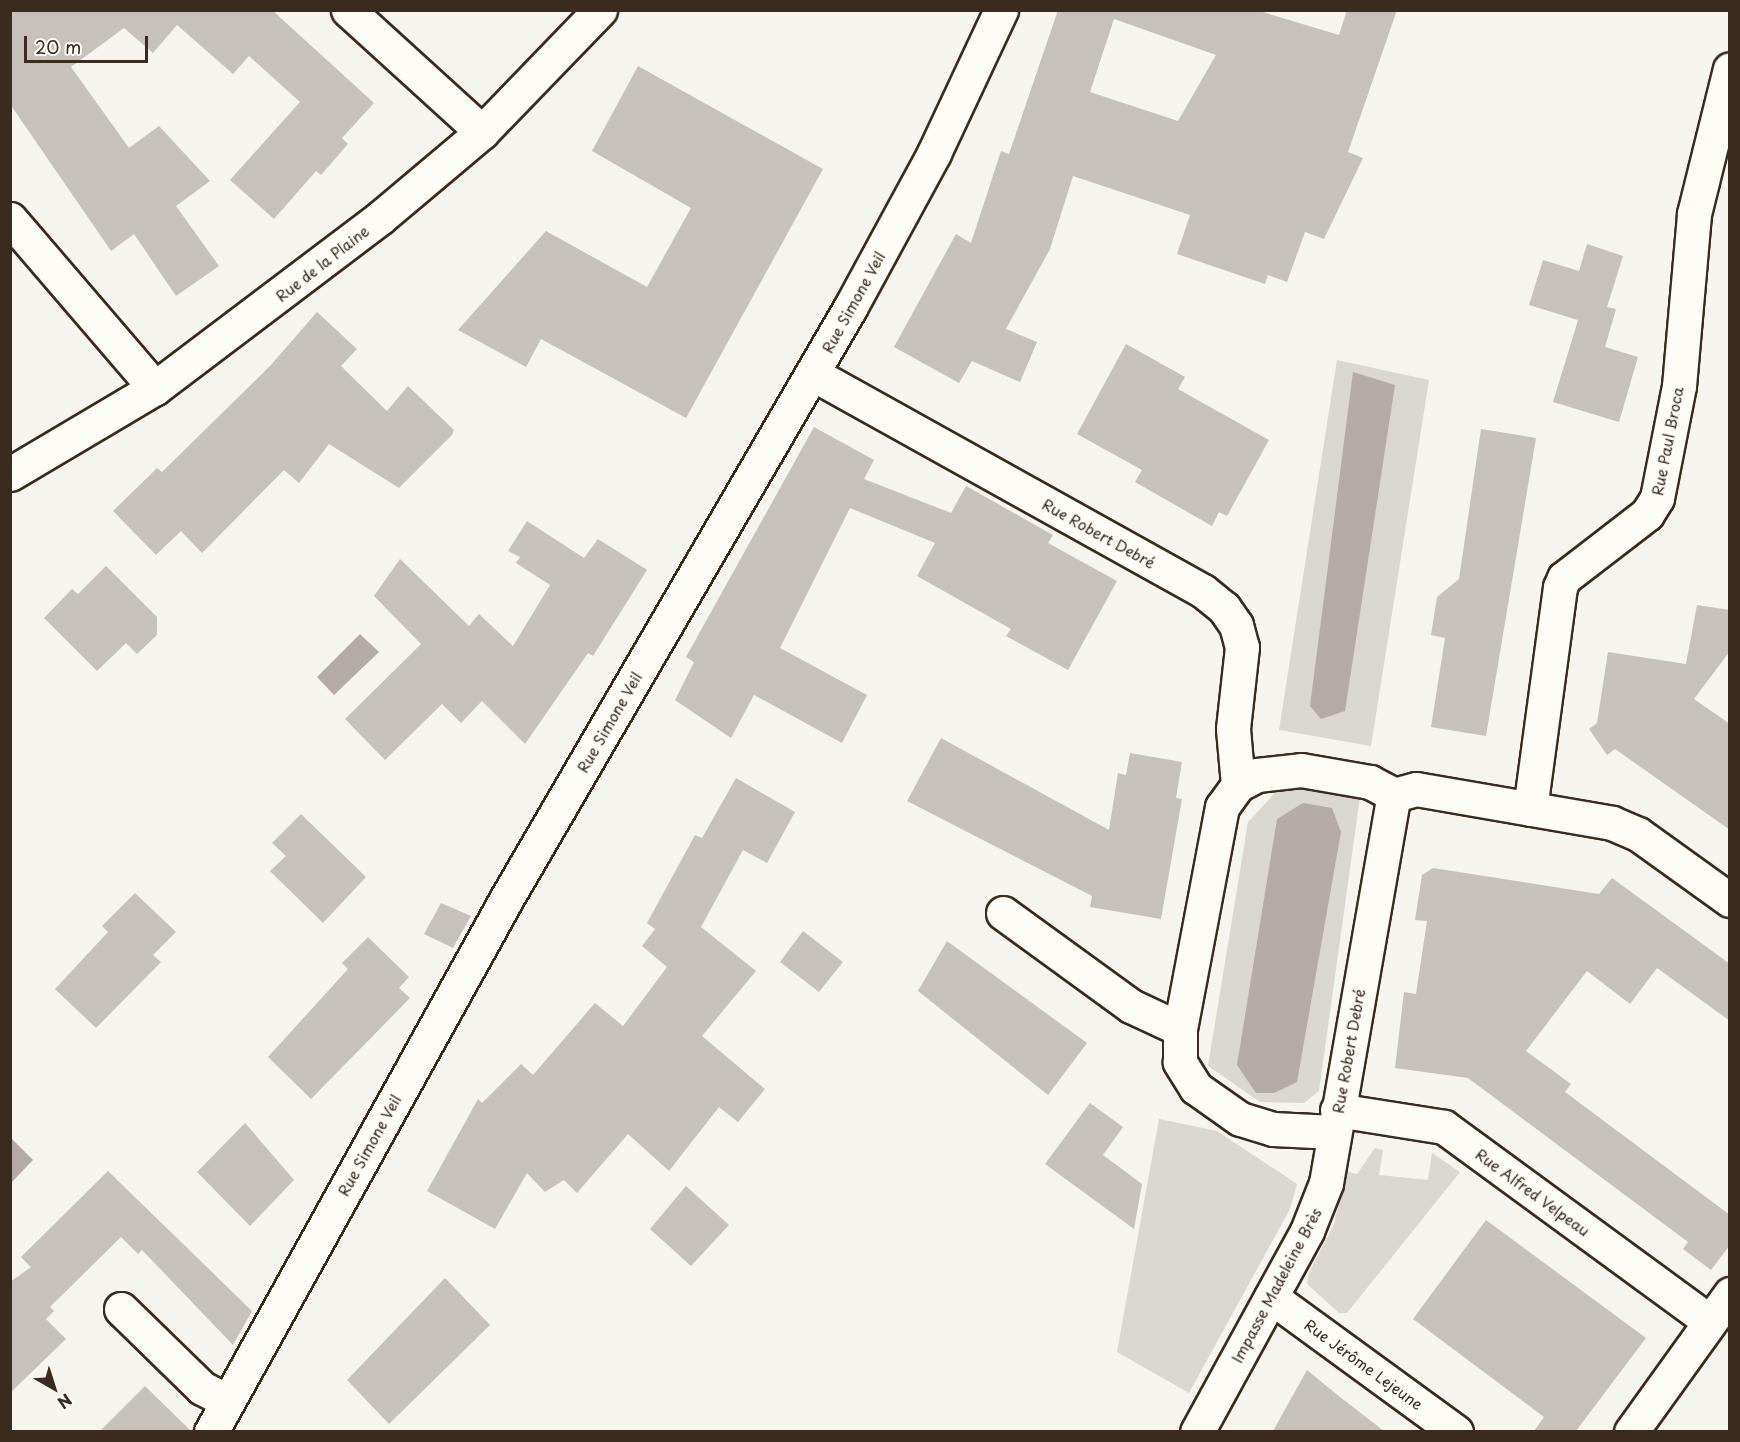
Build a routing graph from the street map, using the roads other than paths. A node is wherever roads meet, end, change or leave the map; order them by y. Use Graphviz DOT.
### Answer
graph roads {
  1 [pos="348,10"];
  2 [pos="600,10"];
  3 [pos="1001,10"];
  4 [pos="1730,69"];
  5 [pos="482,132"];
  6 [pos="10,219"];
  7 [pos="813,374"];
  8 [pos="155,388"];
  9 [pos="10,474"];
  10 [pos="1238,784"];
  11 [pos="1394,795"];
  12 [pos="1530,809"];
  13 [pos="1730,900"];
  14 [pos="1003,913"];
  15 [pos="1180,1029"];
  16 [pos="1335,1121"];
  17 [pos="1730,1294"];
  18 [pos="1271,1297"];
  19 [pos="121,1309"];
  20 [pos="1709,1321"];
  21 [pos="227,1401"];
  22 [pos="211,1431"];
  23 [pos="1197,1431"];
  24 [pos="1456,1431"];
  25 [pos="1631,1431"];
  1 -- 5 [label="street"];
  2 -- 5 [label="street, Rue de la Plaine"];
  3 -- 7 [label="street, Rue Simone Veil"];
  4 -- 12 [label="street, Rue Paul Broca"];
  5 -- 8 [label="street, Rue de la Plaine"];
  6 -- 8 [label="street"];
  7 -- 10 [label="street, Rue Robert Debré"];
  7 -- 21 [label="street, Rue Simone Veil"];
  8 -- 9 [label="street, Rue de la Plaine"];
  10 -- 11 [label="street"];
  10 -- 15 [label="street, Rue Robert Debré"];
  11 -- 12 [label="street"];
  11 -- 16 [label="street, Rue Robert Debré"];
  12 -- 13 [label="street"];
  14 -- 15 [label="street"];
  15 -- 16 [label="street, Rue Robert Debré"];
  16 -- 18 [label="street, Impasse Madeleine Brès"];
  16 -- 20 [label="street, Rue Alfred Velpeau"];
  17 -- 20 [label="street"];
  18 -- 23 [label="street, Impasse Madeleine Brès"];
  18 -- 24 [label="street, Rue Jérôme Lejeune"];
  19 -- 21 [label="street"];
  20 -- 25 [label="street"];
  21 -- 22 [label="street, Rue Simone Veil"];
}
